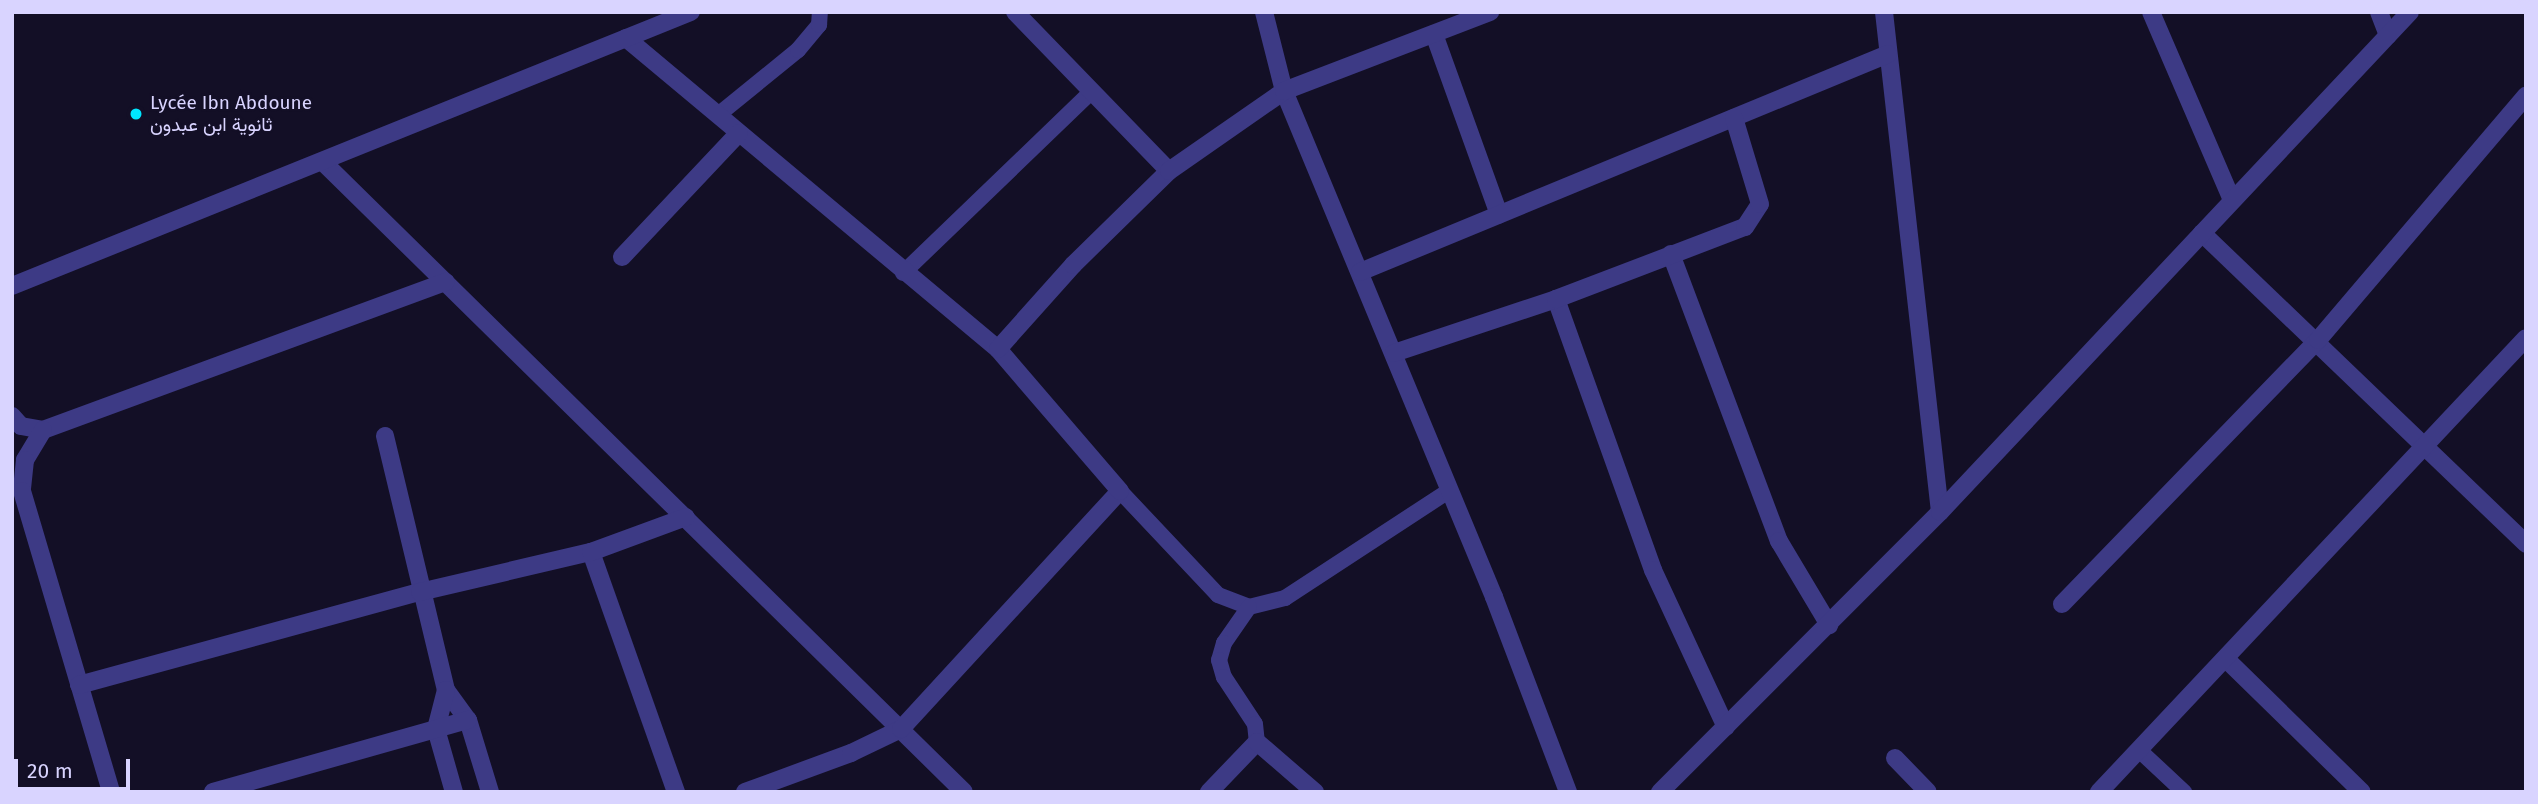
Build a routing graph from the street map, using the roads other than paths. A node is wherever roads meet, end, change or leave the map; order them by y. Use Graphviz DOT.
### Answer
graph roads {
  1 [pos="691,12"];
  2 [pos="820,12"];
  3 [pos="1015,12"];
  4 [pos="1264,12"];
  5 [pos="1490,12"];
  6 [pos="1884,12"];
  7 [pos="2151,12"];
  8 [pos="2378,12"];
  9 [pos="2410,12"];
  10 [pos="1434,34"];
  11 [pos="2388,35"];
  12 [pos="626,37"];
  13 [pos="1888,54"];
  14 [pos="1092,91"];
  15 [pos="1284,91"];
  16 [pos="2526,96"];
  17 [pos="718,115"];
  18 [pos="1734,118"];
  19 [pos="739,132"];
  20 [pos="324,163"];
  21 [pos="1169,170"];
  22 [pos="2231,198"];
  23 [pos="1499,215"];
  24 [pos="2202,233"];
  25 [pos="1671,254"];
  26 [pos="622,257"];
  27 [pos="1360,272"];
  28 [pos="903,273"];
  29 [pos="446,282"];
  30 [pos="12,286"];
  31 [pos="1556,299"];
  32 [pos="2526,338"];
  33 [pos="2318,340"];
  34 [pos="998,349"];
  35 [pos="1394,353"];
  36 [pos="12,416"];
  37 [pos="43,430"];
  38 [pos="385,436"];
  39 [pos="2425,447"];
  40 [pos="1450,490"];
  41 [pos="1120,491"];
  42 [pos="1940,512"];
  43 [pos="686,517"];
  44 [pos="2526,544"];
  45 [pos="591,552"];
  46 [pos="420,592"];
  47 [pos="2062,604"];
  48 [pos="1249,607"];
  49 [pos="1829,625"];
  50 [pos="2226,659"];
  51 [pos="79,685"];
  52 [pos="446,690"];
  53 [pos="468,720"];
  54 [pos="1726,727"];
  55 [pos="436,729"];
  56 [pos="901,729"];
  57 [pos="1257,742"];
  58 [pos="2139,750"];
  59 [pos="1895,758"];
  60 [pos="246,787"];
  61 [pos="111,792"];
  62 [pos="213,792"];
  63 [pos="454,792"];
  64 [pos="490,792"];
  65 [pos="676,792"];
  66 [pos="745,792"];
  67 [pos="964,792"];
  68 [pos="1209,792"];
  69 [pos="1315,792"];
  70 [pos="1568,792"];
  71 [pos="1660,792"];
  72 [pos="1928,792"];
  73 [pos="2099,792"];
  74 [pos="2184,792"];
  75 [pos="2362,792"];
  1 -- 12 [label="street"];
  2 -- 17 [label="lane"];
  3 -- 14 [label="street"];
  4 -- 15 [label="street"];
  5 -- 10 [label="street"];
  6 -- 13 [label="street"];
  7 -- 22 [label="street"];
  8 -- 11 [label="street"];
  9 -- 11 [label="street"];
  10 -- 15 [label="street"];
  10 -- 23 [label="street"];
  11 -- 22 [label="street"];
  12 -- 17 [label="street"];
  12 -- 20 [label="street"];
  13 -- 18 [label="street"];
  13 -- 42 [label="street"];
  14 -- 21 [label="street"];
  14 -- 28 [label="lane"];
  15 -- 21 [label="street"];
  15 -- 27 [label="street"];
  16 -- 33 [label="street"];
  17 -- 19 [label="street"];
  18 -- 23 [label="street"];
  18 -- 25 [label="street"];
  19 -- 26 [label="street"];
  19 -- 28 [label="street"];
  20 -- 29 [label="street"];
  20 -- 30 [label="street"];
  21 -- 34 [label="street"];
  22 -- 24 [label="street"];
  23 -- 27 [label="street"];
  24 -- 33 [label="street"];
  24 -- 42 [label="street"];
  25 -- 31 [label="street"];
  25 -- 49 [label="street"];
  27 -- 35 [label="street"];
  28 -- 34 [label="street"];
  29 -- 37 [label="street"];
  29 -- 43 [label="street"];
  31 -- 35 [label="street"];
  31 -- 54 [label="street"];
  32 -- 39 [label="street"];
  33 -- 39 [label="street"];
  33 -- 47 [label="street"];
  34 -- 41 [label="street"];
  35 -- 40 [label="street"];
  36 -- 37 [label="street"];
  37 -- 51 [label="street"];
  38 -- 46 [label="street"];
  39 -- 44 [label="street"];
  39 -- 50 [label="street"];
  40 -- 48 [label="lane"];
  40 -- 70 [label="street"];
  41 -- 48 [label="lane"];
  41 -- 56 [label="street"];
  42 -- 49 [label="street"];
  43 -- 45 [label="street"];
  43 -- 56 [label="street"];
  45 -- 46 [label="street"];
  45 -- 65 [label="street"];
  46 -- 51 [label="street"];
  46 -- 52 [label="street"];
  48 -- 57 [label="lane"];
  49 -- 54 [label="street"];
  50 -- 58 [label="street"];
  50 -- 75 [label="street"];
  51 -- 61 [label="street"];
  52 -- 53 [label="street"];
  52 -- 55 [label="street"];
  53 -- 55 [label="street"];
  53 -- 64 [label="street"];
  54 -- 71 [label="street"];
  55 -- 60 [label="street"];
  55 -- 63 [label="street"];
  56 -- 66 [label="street"];
  56 -- 67 [label="street"];
  57 -- 68 [label="street"];
  57 -- 69 [label="street"];
  58 -- 73 [label="street"];
  58 -- 74 [label="lane"];
  59 -- 72 [label="street"];
  60 -- 62 [label="street"];
}
